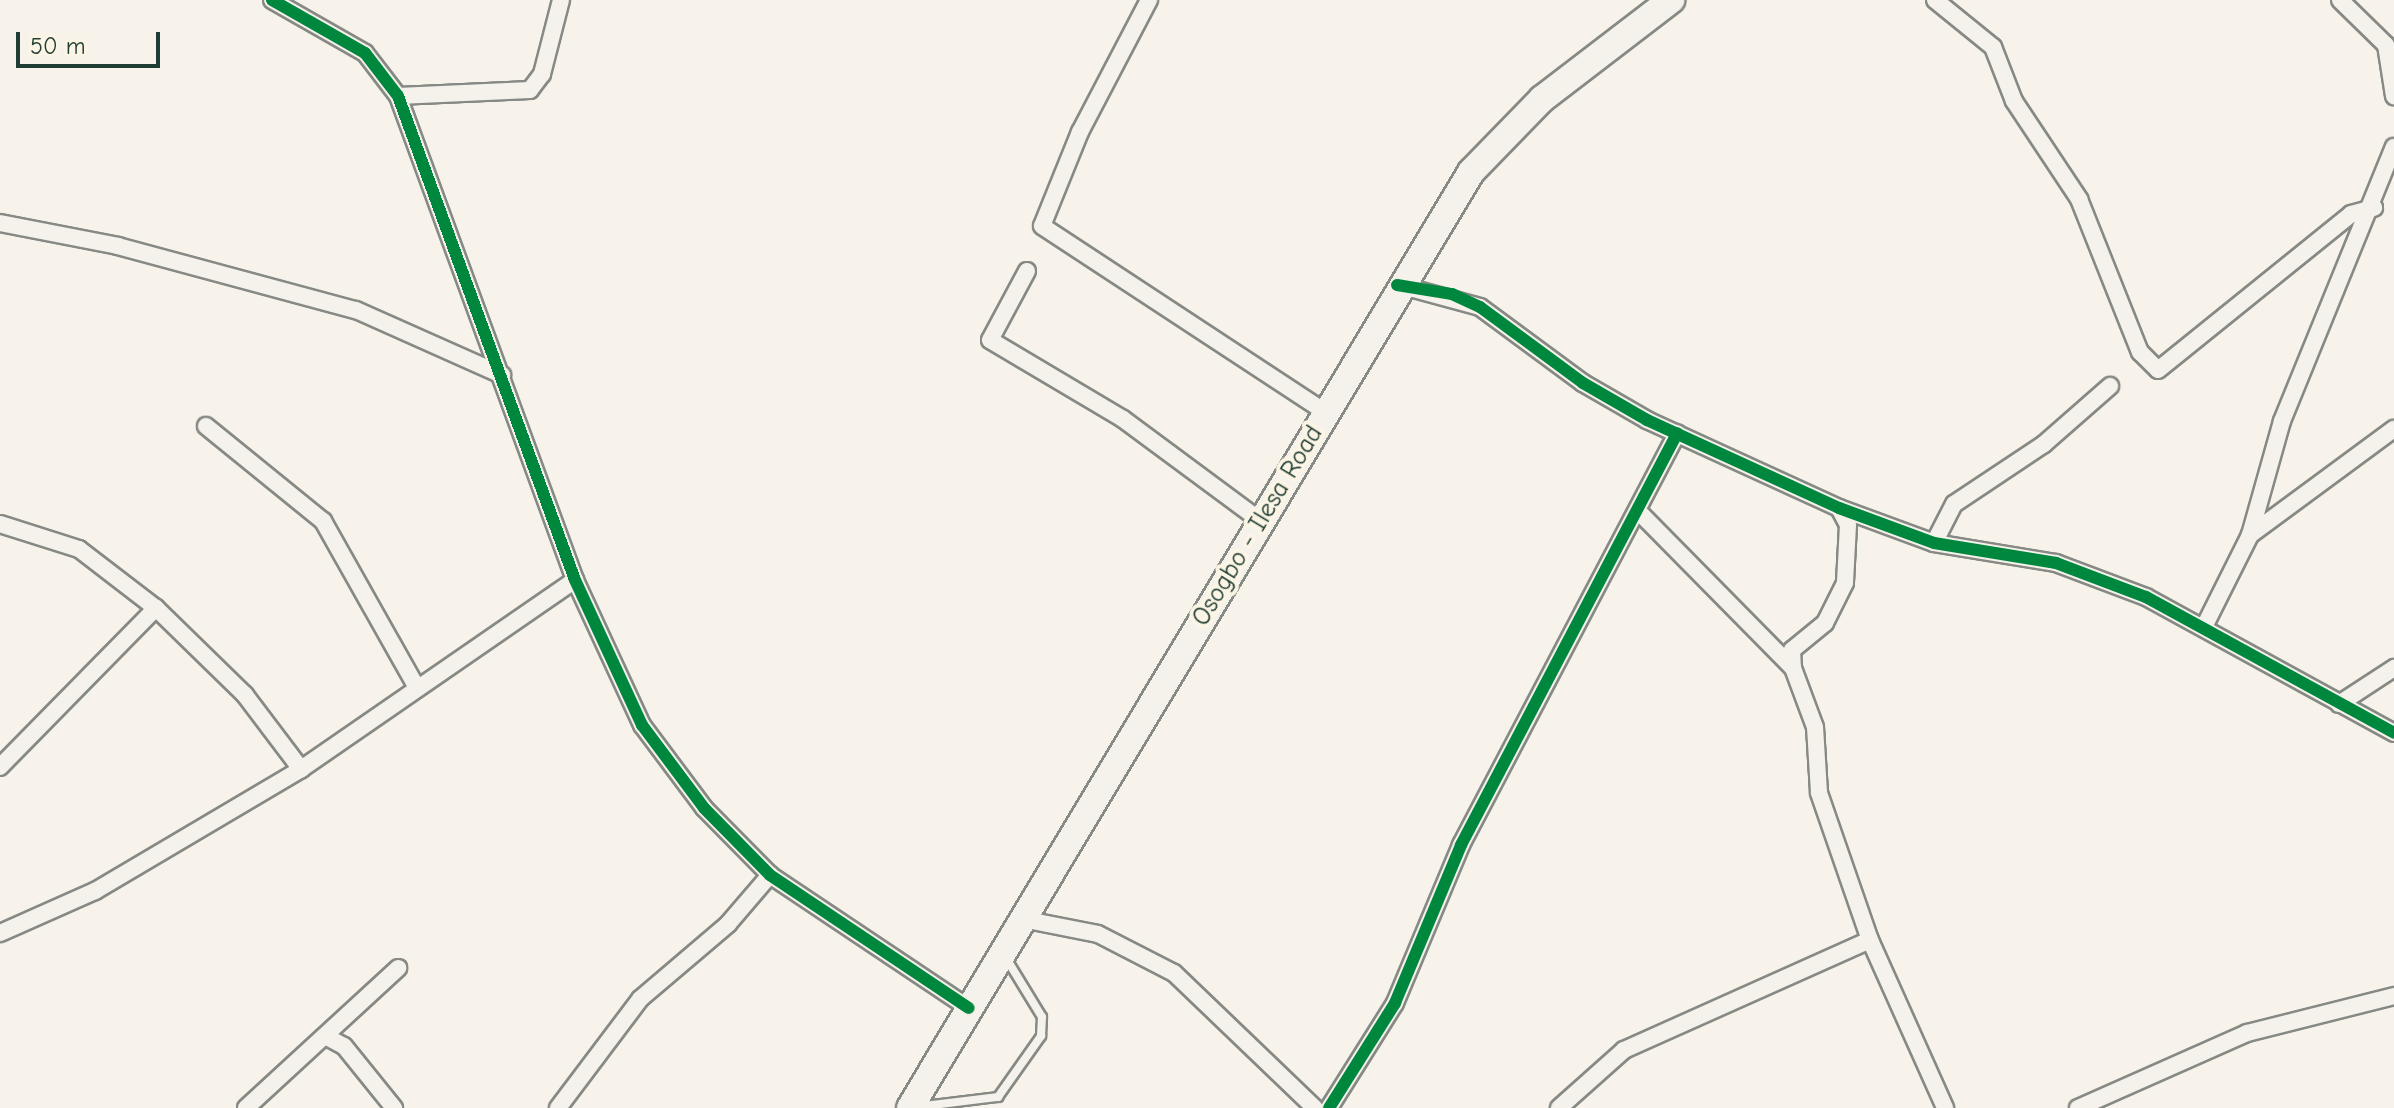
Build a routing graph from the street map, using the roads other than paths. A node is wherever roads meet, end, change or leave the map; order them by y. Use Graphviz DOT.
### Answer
graph roads {
  1 [pos="272,0"];
  2 [pos="561,0"];
  3 [pos="1149,0"];
  4 [pos="1671,0"];
  5 [pos="1935,0"];
  6 [pos="2340,0"];
  7 [pos="398,96"];
  8 [pos="2394,96"];
  9 [pos="2394,147"];
  10 [pos="2391,168"];
  11 [pos="2374,208"];
  12 [pos="0,223"];
  13 [pos="1027,271"];
  14 [pos="1397,285"];
  15 [pos="502,375"];
  16 [pos="2110,386"];
  17 [pos="1325,412"];
  18 [pos="206,426"];
  19 [pos="2394,429"];
  20 [pos="1677,433"];
  21 [pos="1839,508"];
  22 [pos="1641,514"];
  23 [pos="1261,521"];
  24 [pos="0,524"];
  25 [pos="2250,535"];
  26 [pos="1934,543"];
  27 [pos="575,580"];
  28 [pos="156,608"];
  29 [pos="2204,627"];
  30 [pos="1793,668"];
  31 [pos="2394,668"];
  32 [pos="416,686"];
  33 [pos="2339,704"];
  34 [pos="2394,733"];
  35 [pos="0,767"];
  36 [pos="301,769"];
  37 [pos="770,875"];
  38 [pos="1022,919"];
  39 [pos="0,933"];
  40 [pos="1870,940"];
  41 [pos="1002,952"];
  42 [pos="398,968"];
  43 [pos="2394,996"];
  44 [pos="969,1008"];
  45 [pos="325,1036"];
  46 [pos="246,1108"];
  47 [pos="394,1108"];
  48 [pos="558,1108"];
  49 [pos="911,1108"];
  50 [pos="1315,1108"];
  51 [pos="1329,1108"];
  52 [pos="1559,1108"];
  53 [pos="1945,1108"];
  54 [pos="2078,1108"];
  1 -- 7 [label="street"];
  2 -- 7 [label="street"];
  3 -- 17 [label="street"];
  4 -- 14 [label="main road, Osogbo - Ilesa Road"];
  5 -- 11 [label="street"];
  6 -- 8 [label="street"];
  7 -- 15 [label="street"];
  9 -- 10 [label="street"];
  10 -- 11 [label="street"];
  11 -- 25 [label="street"];
  12 -- 15 [label="street"];
  13 -- 23 [label="street"];
  14 -- 17 [label="main road, Osogbo - Ilesa Road"];
  14 -- 20 [label="street"];
  15 -- 27 [label="street"];
  16 -- 26 [label="street"];
  17 -- 23 [label="main road, Osogbo - Ilesa Road"];
  18 -- 32 [label="street"];
  19 -- 25 [label="street"];
  20 -- 21 [label="street"];
  20 -- 22 [label="street"];
  21 -- 26 [label="street"];
  21 -- 30 [label="street"];
  22 -- 30 [label="street"];
  22 -- 51 [label="street"];
  23 -- 38 [label="main road, Osogbo - Ilesa Road"];
  24 -- 28 [label="street"];
  25 -- 29 [label="street"];
  26 -- 29 [label="street"];
  27 -- 32 [label="street"];
  27 -- 37 [label="street"];
  28 -- 35 [label="street"];
  28 -- 36 [label="street"];
  29 -- 33 [label="street"];
  30 -- 40 [label="street"];
  31 -- 33 [label="street"];
  32 -- 36 [label="street"];
  33 -- 34 [label="street"];
  36 -- 39 [label="street"];
  37 -- 44 [label="street"];
  37 -- 48 [label="street"];
  38 -- 41 [label="main road, Osogbo - Ilesa Road"];
  38 -- 50 [label="street"];
  40 -- 52 [label="street"];
  40 -- 53 [label="street"];
  41 -- 44 [label="main road, Osogbo - Ilesa Road"];
  41 -- 49 [label="lane"];
  42 -- 45 [label="street"];
  43 -- 54 [label="street"];
  44 -- 49 [label="main road, Osogbo - Ilesa Road"];
  45 -- 46 [label="street"];
  45 -- 47 [label="street"];
}
